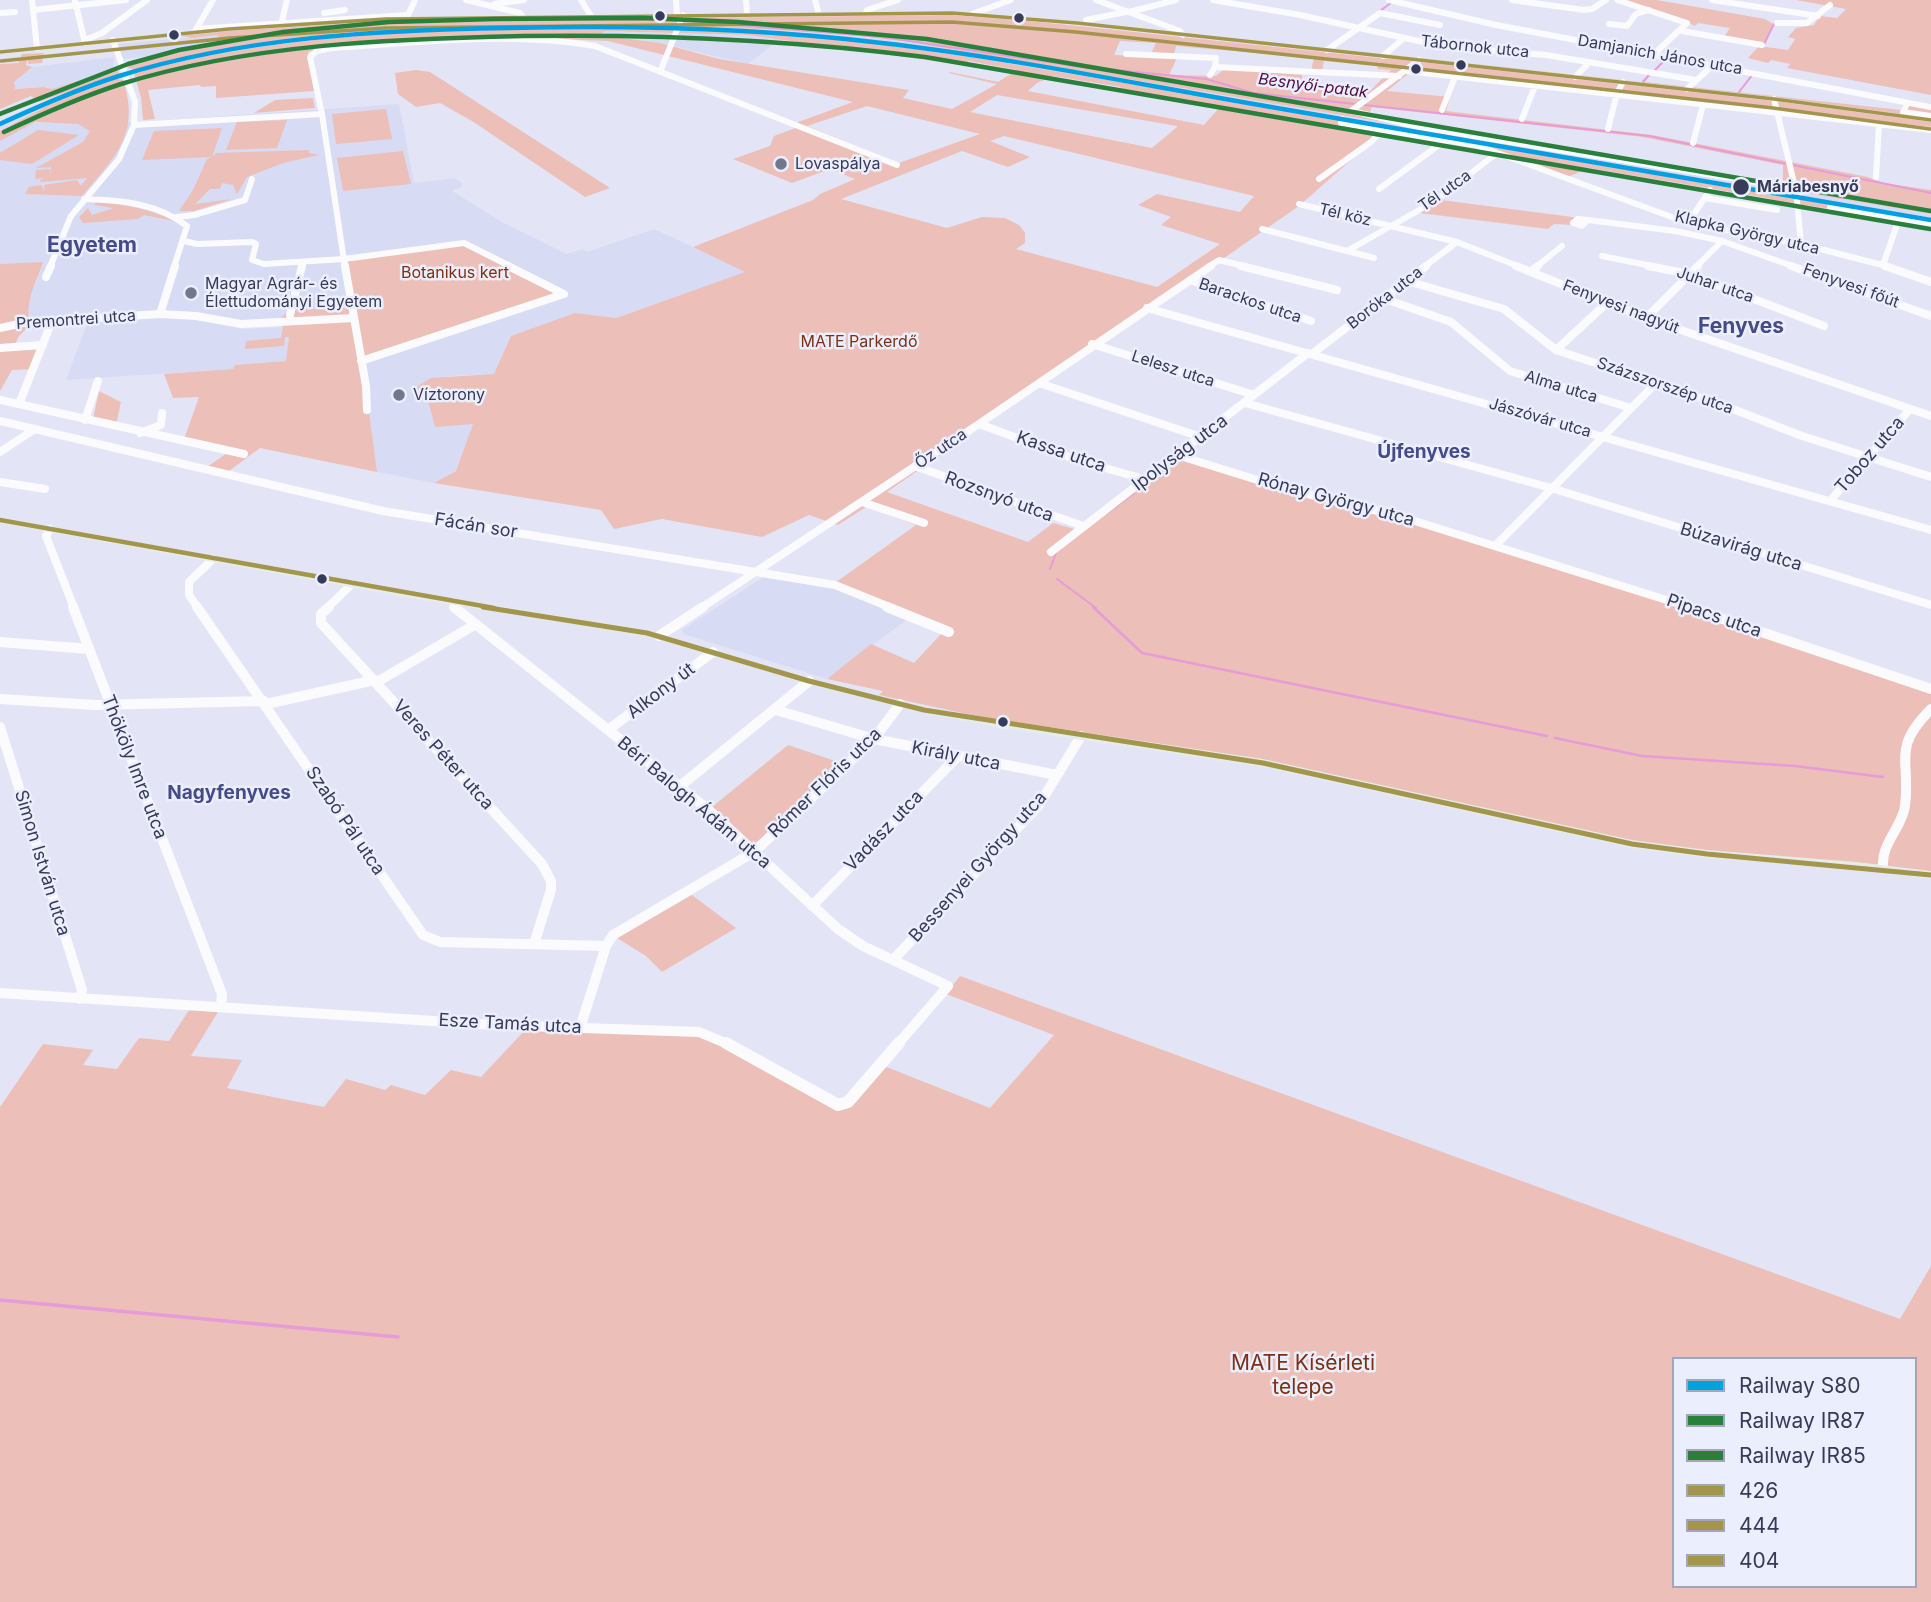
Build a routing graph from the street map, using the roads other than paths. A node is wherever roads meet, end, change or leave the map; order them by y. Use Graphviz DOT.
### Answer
graph roads {
  1 [pos="32,0"];
  2 [pos="126,0"];
  3 [pos="147,0"];
  4 [pos="213,0"];
  5 [pos="287,0"];
  6 [pos="346,0"];
  7 [pos="415,0"];
  8 [pos="466,0"];
  9 [pos="524,0"];
  10 [pos="581,0"];
  11 [pos="676,0"];
  12 [pos="746,0"];
  13 [pos="815,0"];
  14 [pos="898,0"];
  15 [pos="1011,0"];
  16 [pos="1096,0"];
  17 [pos="1176,0"];
  18 [pos="1213,0"];
  19 [pos="1389,0"];
  20 [pos="1512,0"];
  21 [pos="1606,0"];
  22 [pos="1617,0"];
  23 [pos="1712,0"];
  24 [pos="1410,2"];
  25 [pos="76,3"];
  26 [pos="490,5"];
  27 [pos="1830,5"];
  28 [pos="33,10"];
  29 [pos="345,10"];
  30 [pos="1649,10"];
  31 [pos="818,11"];
  32 [pos="15,12"];
  33 [pos="1128,12"];
  34 [pos="0,13"];
  35 [pos="866,13"];
  36 [pos="747,14"];
  37 [pos="972,14"];
  38 [pos="523,16"];
  39 [pos="591,16"];
  40 [pos="1818,16"];
  41 [pos="680,17"];
  42 [pos="283,18"];
  43 [pos="343,20"];
  44 [pos="1086,20"];
  45 [pos="1777,23"];
  46 [pos="1609,24"];
  47 [pos="1440,25"];
  48 [pos="1356,29"];
  49 [pos="195,30"];
  50 [pos="1682,31"];
  51 [pos="1183,35"];
  52 [pos="1404,38"];
  53 [pos="113,40"];
  54 [pos="85,41"];
  55 [pos="1762,46"];
  56 [pos="37,48"];
  57 [pos="1327,50"];
  58 [pos="0,52"];
  59 [pos="1599,53"];
  60 [pos="1126,54"];
  61 [pos="1654,54"];
  62 [pos="1383,56"];
  63 [pos="1433,62"];
  64 [pos="663,63"];
  65 [pos="1416,63"];
  66 [pos="1588,64"];
  67 [pos="1713,65"];
  68 [pos="647,67"];
  69 [pos="1215,67"];
  70 [pos="1406,71"];
  71 [pos="660,72"];
  72 [pos="1210,75"];
  73 [pos="1399,76"];
  74 [pos="1455,77"];
  75 [pos="1575,77"];
  76 [pos="1696,80"];
  77 [pos="1623,82"];
  78 [pos="1535,86"];
  79 [pos="1687,89"];
  80 [pos="1618,95"];
  81 [pos="1774,99"];
  82 [pos="1703,105"];
  83 [pos="1931,107"];
  84 [pos="1904,109"];
  85 [pos="1442,110"];
  86 [pos="1352,111"];
  87 [pos="321,112"];
  88 [pos="1777,113"];
  89 [pos="1931,118"];
  90 [pos="1522,119"];
  91 [pos="135,123"];
  92 [pos="1879,124"];
  93 [pos="1384,128"];
  94 [pos="1608,129"];
  95 [pos="1931,130"];
  96 [pos="1447,139"];
  97 [pos="1693,143"];
  98 [pos="1497,153"];
  99 [pos="897,165"];
  100 [pos="1876,177"];
  101 [pos="252,179"];
  102 [pos="1320,179"];
  103 [pos="1795,185"];
  104 [pos="1378,189"];
  105 [pos="1710,190"];
  106 [pos="1800,193"];
  107 [pos="1705,198"];
  108 [pos="83,199"];
  109 [pos="1797,201"];
  110 [pos="1299,204"];
  111 [pos="1830,207"];
  112 [pos="1777,210"];
  113 [pos="194,215"];
  114 [pos="173,217"];
  115 [pos="1899,219"];
  116 [pos="1692,223"];
  117 [pos="1931,224"];
  118 [pos="187,226"];
  119 [pos="1391,226"];
  120 [pos="1563,226"];
  121 [pos="1262,229"];
  122 [pos="1722,241"];
  123 [pos="1457,242"];
  124 [pos="1801,244"];
  125 [pos="183,245"];
  126 [pos="1562,246"];
  127 [pos="1347,251"];
  128 [pos="1602,256"];
  129 [pos="1374,258"];
  130 [pos="344,259"];
  131 [pos="303,263"];
  132 [pos="1883,265"];
  133 [pos="1531,271"];
  134 [pos="1689,274"];
  135 [pos="46,277"];
  136 [pos="1189,280"];
  137 [pos="1408,281"];
  138 [pos="1931,282"];
  139 [pos="1337,290"];
  140 [pos="1385,299"];
  141 [pos="1608,302"];
  142 [pos="1147,308"];
  143 [pos="160,314"];
  144 [pos="290,315"];
  145 [pos="1931,316"];
  146 [pos="354,318"];
  147 [pos="1646,318"];
  148 [pos="52,321"];
  149 [pos="1311,321"];
  150 [pos="1825,326"];
  151 [pos="0,328"];
  152 [pos="1092,344"];
  153 [pos="43,345"];
  154 [pos="0,348"];
  155 [pos="1556,350"];
  156 [pos="1310,353"];
  157 [pos="361,361"];
  158 [pos="98,381"];
  159 [pos="1657,382"];
  160 [pos="1039,383"];
  161 [pos="1254,395"];
  162 [pos="0,400"];
  163 [pos="1245,403"];
  164 [pos="19,404"];
  165 [pos="1631,408"];
  166 [pos="1910,408"];
  167 [pos="367,410"];
  168 [pos="162,413"];
  169 [pos="1931,416"];
  170 [pos="85,420"];
  171 [pos="0,421"];
  172 [pos="979,424"];
  173 [pos="35,429"];
  174 [pos="140,433"];
  175 [pos="1604,436"];
  176 [pos="1201,437"];
  177 [pos="0,452"];
  178 [pos="244,454"];
  179 [pos="1177,455"];
  180 [pos="1868,457"];
  181 [pos="915,466"];
  182 [pos="1931,477"];
  183 [pos="1144,479"];
  184 [pos="0,482"];
  185 [pos="1551,488"];
  186 [pos="45,489"];
  187 [pos="1830,501"];
  188 [pos="862,502"];
  189 [pos="0,520"];
  190 [pos="924,523"];
  191 [pos="1083,526"];
  192 [pos="50,529"];
  193 [pos="1931,530"];
  194 [pos="1495,546"];
  195 [pos="1051,552"];
  196 [pos="213,559"];
  197 [pos="757,572"];
  198 [pos="352,584"];
  199 [pos="454,602"];
  200 [pos="1931,605"];
  201 [pos="476,624"];
  202 [pos="948,632"];
  203 [pos="659,636"];
  204 [pos="0,642"];
  205 [pos="89,649"];
  206 [pos="713,652"];
  207 [pos="809,681"];
  208 [pos="376,682"];
  209 [pos="1931,689"];
  210 [pos="0,699"];
  211 [pos="265,703"];
  212 [pos="109,704"];
  213 [pos="900,704"];
  214 [pos="1931,709"];
  215 [pos="776,710"];
  216 [pos="0,727"];
  217 [pos="608,730"];
  218 [pos="1081,736"];
  219 [pos="874,739"];
  220 [pos="957,757"];
  221 [pos="1057,775"];
  222 [pos="679,787"];
  223 [pos="754,852"];
  224 [pos="1883,867"];
  225 [pos="1931,876"];
  226 [pos="812,906"];
  227 [pos="534,944"];
  228 [pos="606,946"];
  229 [pos="893,960"];
  230 [pos="948,986"];
  231 [pos="0,993"];
  232 [pos="80,999"];
  233 [pos="221,1007"];
  234 [pos="580,1028"];
  1 -- 28 [label="street"];
  2 -- 25 [label="street"];
  3 -- 54 [label="street"];
  4 -- 49 [label="street"];
  5 -- 42 [label="street"];
  6 -- 29 [label="street"];
  7 -- 43 [label="street"];
  8 -- 26 [label="street"];
  9 -- 26 [label="street"];
  10 -- 39 [label="street"];
  11 -- 41 [label="street"];
  12 -- 36 [label="street"];
  13 -- 31 [label="street"];
  14 -- 35 [label="street"];
  15 -- 37 [label="street"];
  16 -- 33 [label="street"];
  17 -- 33 [label="street"];
  18 -- 48 [label="street, Tábornok utca"];
  19 -- 24 [label="street, Damjanich János utca"];
  20 -- 21 [label="street"];
  22 -- 30 [label="street"];
  23 -- 40 [label="street"];
  24 -- 61 [label="street, Damjanich János utca"];
  25 -- 28 [label="street"];
  25 -- 54 [label="street"];
  26 -- 38 [label="street"];
  27 -- 40 [label="street"];
  28 -- 56 [label="street"];
  29 -- 42 [label="street"];
  29 -- 43 [label="street"];
  30 -- 46 [label="street"];
  30 -- 50 [label="street"];
  32 -- 34 [label="street"];
  33 -- 44 [label="street"];
  33 -- 51 [label="street"];
  35 -- 36 [label="main road"];
  35 -- 37 [label="main road"];
  36 -- 41 [label="main road"];
  37 -- 51 [label="main road"];
  38 -- 39 [label="main road"];
  38 -- 43 [label="main road"];
  39 -- 41 [label="main road"];
  40 -- 45 [label="street"];
  41 -- 64 [label="street"];
  42 -- 43 [label="street"];
  42 -- 49 [label="street"];
  43 -- 49 [label="main road"];
  47 -- 48 [label="street"];
  48 -- 52 [label="street, Tábornok utca"];
  48 -- 57 [label="street"];
  49 -- 53 [label="main road"];
  50 -- 55 [label="street"];
  50 -- 61 [label="street"];
  51 -- 57 [label="main road"];
  52 -- 62 [label="street"];
  52 -- 66 [label="street, Tábornok utca"];
  53 -- 54 [label="main road"];
  53 -- 91 [label="street"];
  54 -- 56 [label="main road"];
  56 -- 58 [label="main road"];
  57 -- 62 [label="main road"];
  59 -- 66 [label="street"];
  60 -- 69 [label="street"];
  61 -- 67 [label="street, Damjanich János utca"];
  62 -- 65 [label="main road"];
  63 -- 65 [label="main road"];
  63 -- 75 [label="main road"];
  64 -- 68 [label="street"];
  64 -- 71 [label="street"];
  65 -- 70 [label="street"];
  66 -- 75 [label="street"];
  66 -- 76 [label="street, Tábornok utca"];
  67 -- 76 [label="street"];
  67 -- 83 [label="street, Damjanich János utca"];
  68 -- 71 [label="street"];
  68 -- 87 [label="street"];
  69 -- 72 [label="street"];
  69 -- 73 [label="street"];
  70 -- 73 [label="street"];
  70 -- 74 [label="street"];
  71 -- 99 [label="street"];
  73 -- 86 [label="street"];
  74 -- 78 [label="street"];
  74 -- 85 [label="street"];
  75 -- 77 [label="main road"];
  76 -- 79 [label="street"];
  77 -- 79 [label="main road"];
  77 -- 80 [label="street"];
  78 -- 80 [label="street"];
  78 -- 90 [label="street"];
  79 -- 81 [label="main road"];
  80 -- 82 [label="street"];
  80 -- 94 [label="street"];
  81 -- 88 [label="street"];
  81 -- 89 [label="main road"];
  82 -- 88 [label="street"];
  82 -- 97 [label="street"];
  84 -- 89 [label="street"];
  86 -- 93 [label="street, Klapka György utca"];
  86 -- 103 [label="street"];
  87 -- 91 [label="street"];
  87 -- 130 [label="street"];
  88 -- 92 [label="street"];
  88 -- 103 [label="street"];
  91 -- 108 [label="street"];
  92 -- 95 [label="street"];
  92 -- 100 [label="street"];
  93 -- 96 [label="street, Klapka György utca"];
  93 -- 102 [label="street"];
  96 -- 98 [label="street, Klapka György utca"];
  96 -- 104 [label="street"];
  98 -- 116 [label="street, Klapka György utca"];
  98 -- 119 [label="street, Tél utca"];
  101 -- 113 [label="street"];
  103 -- 106 [label="street"];
  105 -- 107 [label="street"];
  107 -- 112 [label="street"];
  107 -- 116 [label="street"];
  108 -- 114 [label="street"];
  108 -- 135 [label="street"];
  109 -- 124 [label="street"];
  110 -- 119 [label="street, Tél köz"];
  111 -- 115 [label="street"];
  113 -- 114 [label="street"];
  113 -- 118 [label="street"];
  114 -- 118 [label="street"];
  115 -- 117 [label="street"];
  115 -- 132 [label="street"];
  116 -- 122 [label="street, Fenyvesi főút"];
  116 -- 124 [label="street, Klapka György utca"];
  118 -- 125 [label="street, Premontrei utca"];
  119 -- 123 [label="street, Fenyvesi nagyút"];
  119 -- 127 [label="street, Tél utca"];
  120 -- 122 [label="street"];
  121 -- 127 [label="street"];
  122 -- 134 [label="street"];
  122 -- 145 [label="street, Fenyvesi főút"];
  123 -- 133 [label="street, Fenyvesi nagyút"];
  123 -- 137 [label="street, Boróka utca"];
  124 -- 132 [label="street, Klapka György utca"];
  125 -- 131 [label="street"];
  125 -- 143 [label="street, Premontrei utca"];
  126 -- 133 [label="street"];
  127 -- 129 [label="street"];
  128 -- 134 [label="street, Juhar utca"];
  130 -- 131 [label="street"];
  130 -- 146 [label="street"];
  130 -- 157 [label="street"];
  131 -- 144 [label="street"];
  132 -- 138 [label="street, Klapka György utca"];
  133 -- 141 [label="street, Fenyvesi nagyút"];
  134 -- 147 [label="street"];
  134 -- 150 [label="street, Juhar utca"];
  136 -- 139 [label="street, Őz utca"];
  136 -- 142 [label="street, Őz utca"];
  136 -- 149 [label="street, Barackos utca"];
  137 -- 140 [label="street, Boróka utca"];
  137 -- 155 [label="street, Százszorszép utca"];
  140 -- 156 [label="street, Boróka utca"];
  140 -- 165 [label="street, Alma utca"];
  141 -- 147 [label="street, Fenyvesi nagyút"];
  141 -- 155 [label="street"];
  142 -- 152 [label="street, Őz utca"];
  142 -- 156 [label="street, Jászóvár utca"];
  143 -- 146 [label="street"];
  143 -- 148 [label="street, Premontrei utca"];
  146 -- 157 [label="street"];
  147 -- 166 [label="street, Fenyvesi nagyút"];
  148 -- 151 [label="street, Premontrei utca"];
  148 -- 153 [label="street"];
  152 -- 160 [label="street, Őz utca"];
  152 -- 161 [label="street, Lelesz utca"];
  153 -- 154 [label="street"];
  153 -- 164 [label="street"];
  155 -- 159 [label="street, Százszorszép utca"];
  156 -- 161 [label="street, Ipolyság utca"];
  156 -- 175 [label="street, Jászóvár utca"];
  157 -- 167 [label="street"];
  158 -- 170 [label="street"];
  159 -- 165 [label="street"];
  159 -- 180 [label="street, Százszorszép utca"];
  160 -- 172 [label="street, Őz utca"];
  160 -- 176 [label="street"];
  161 -- 163 [label="street, Ipolyság utca"];
  162 -- 164 [label="street"];
  163 -- 176 [label="street, Ipolyság utca"];
  163 -- 185 [label="street, Búzavirág utca"];
  164 -- 170 [label="street"];
  165 -- 175 [label="street"];
  166 -- 169 [label="street, Fenyvesi nagyút"];
  166 -- 180 [label="street, Toboz utca"];
  168 -- 174 [label="street"];
  170 -- 174 [label="street"];
  171 -- 173 [label="street, Fácán sor"];
  172 -- 181 [label="street, Őz utca"];
  172 -- 183 [label="street, Kassa utca"];
  173 -- 177 [label="street"];
  173 -- 197 [label="street, Fácán sor"];
  174 -- 178 [label="street"];
  175 -- 185 [label="street"];
  175 -- 187 [label="street, Jászóvár utca"];
  176 -- 179 [label="street, Ipolyság utca"];
  179 -- 183 [label="street, Ipolyság utca"];
  179 -- 194 [label="street, Rónay György utca"];
  180 -- 182 [label="street, Százszorszép utca"];
  180 -- 187 [label="street, Toboz utca"];
  181 -- 188 [label="street, Őz utca"];
  181 -- 191 [label="street, Rozsnyó utca"];
  183 -- 191 [label="street, Ipolyság utca"];
  184 -- 186 [label="street"];
  185 -- 194 [label="street"];
  185 -- 200 [label="street, Búzavirág utca"];
  187 -- 193 [label="street, Jászóvár utca"];
  188 -- 190 [label="street"];
  188 -- 197 [label="street, Őz utca"];
  189 -- 192 [label="main road"];
  191 -- 195 [label="street, Ipolyság utca"];
  192 -- 196 [label="main road"];
  192 -- 205 [label="street, Thököly Imre utca"];
  194 -- 209 [label="street, Pipacs utca"];
  196 -- 198 [label="main road"];
  196 -- 211 [label="street, Szabó Pál utca"];
  197 -- 202 [label="street, Fácán sor"];
  197 -- 203 [label="street, Őz utca"];
  198 -- 199 [label="main road"];
  198 -- 208 [label="street, Veres Péter utca"];
  199 -- 201 [label="street, Béri Balogh Ádám utca"];
  199 -- 203 [label="main road"];
  201 -- 208 [label="street"];
  201 -- 217 [label="street, Béri Balogh Ádám utca"];
  203 -- 206 [label="main road"];
  204 -- 205 [label="street"];
  205 -- 212 [label="street, Thököly Imre utca"];
  206 -- 207 [label="main road"];
  206 -- 217 [label="street, Alkony út"];
  207 -- 213 [label="main road"];
  207 -- 215 [label="street"];
  208 -- 211 [label="street"];
  208 -- 227 [label="street, Veres Péter utca"];
  210 -- 212 [label="street"];
  211 -- 212 [label="street"];
  211 -- 227 [label="street, Szabó Pál utca"];
  212 -- 233 [label="street, Thököly Imre utca"];
  213 -- 218 [label="main road"];
  213 -- 219 [label="street, Rómer Flóris utca"];
  214 -- 224 [label="street"];
  215 -- 219 [label="street, Király utca"];
  215 -- 222 [label="street"];
  216 -- 232 [label="street, Simon István utca"];
  217 -- 222 [label="street, Béri Balogh Ádám utca"];
  218 -- 221 [label="street, Bessenyei György utca"];
  218 -- 224 [label="main road"];
  219 -- 220 [label="street, Király utca"];
  219 -- 223 [label="street, Rómer Flóris utca"];
  220 -- 221 [label="street, Király utca"];
  220 -- 226 [label="street, Vadász utca"];
  221 -- 229 [label="street, Bessenyei György utca"];
  222 -- 223 [label="street, Béri Balogh Ádám utca"];
  223 -- 226 [label="street, Béri Balogh Ádám utca"];
  223 -- 228 [label="street, Rómer Flóris utca"];
  224 -- 225 [label="main road"];
  226 -- 229 [label="street, Béri Balogh Ádám utca"];
  227 -- 228 [label="street, Szabó Pál utca"];
  228 -- 234 [label="street"];
  229 -- 230 [label="street, Béri Balogh Ádám utca"];
  230 -- 234 [label="street, Esze Tamás utca"];
  231 -- 232 [label="street, Esze Tamás utca"];
  232 -- 233 [label="street, Esze Tamás utca"];
  233 -- 234 [label="street, Esze Tamás utca"];
}
